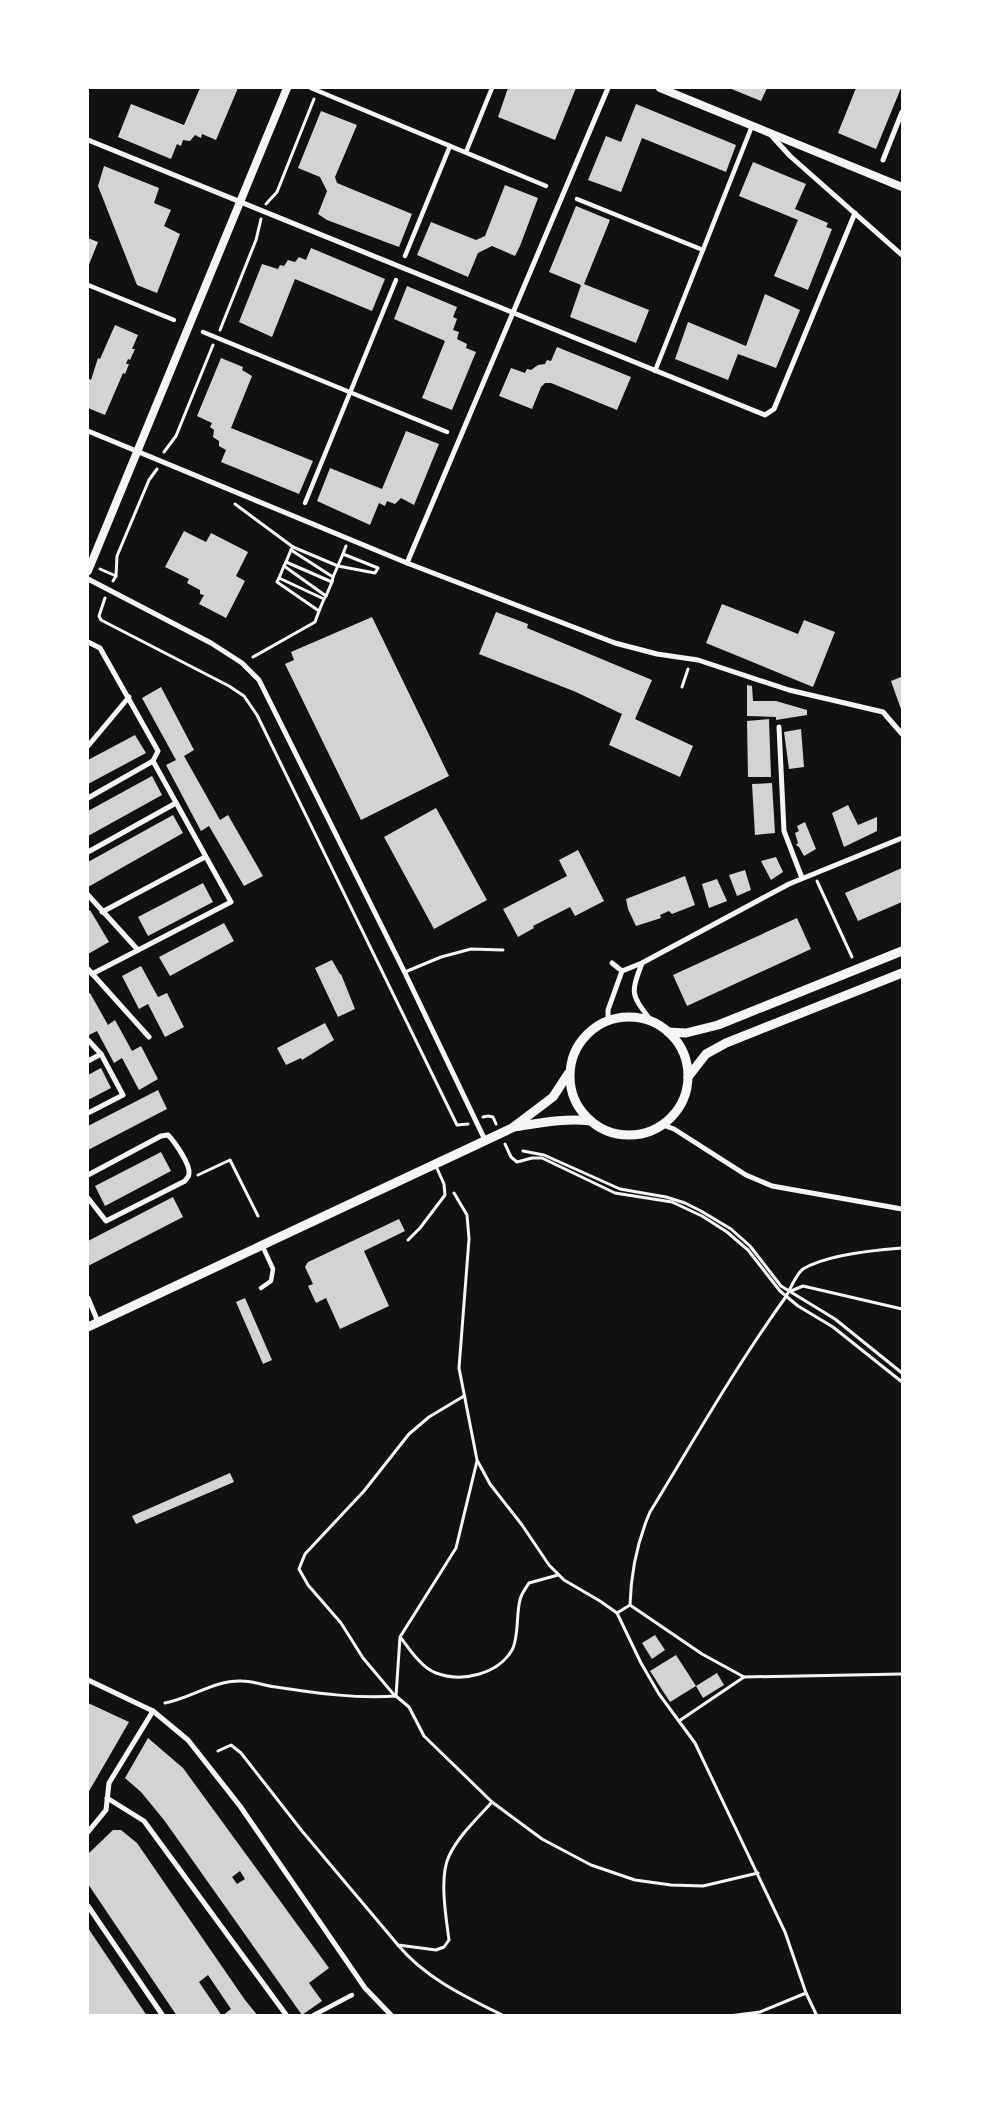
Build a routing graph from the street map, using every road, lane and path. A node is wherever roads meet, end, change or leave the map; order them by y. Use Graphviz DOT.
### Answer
graph roads {
  1 [pos="287,88"];
  2 [pos="311,88"];
  3 [pos="492,88"];
  4 [pos="608,88"];
  5 [pos="660,88"];
  6 [pos="902,112"];
  7 [pos="752,126"];
  8 [pos="768,132"];
  9 [pos="88,140"];
  10 [pos="450,146"];
  11 [pos="466,152"];
  12 [pos="883,160"];
  13 [pos="546,186"];
  14 [pos="902,187"];
  15 [pos="577,198"];
  16 [pos="240,202"];
  17 [pos="855,213"];
  18 [pos="703,250"];
  19 [pos="902,255"];
  20 [pos="406,256"];
  21 [pos="396,280"];
  22 [pos="88,285"];
  23 [pos="514,313"];
  24 [pos="174,320"];
  25 [pos="203,332"];
  26 [pos="216,338"];
  27 [pos="655,371"];
  28 [pos="350,392"];
  29 [pos="88,431"];
  30 [pos="447,432"];
  31 [pos="136,451"];
  32 [pos="161,461"];
  33 [pos="234,503"];
  34 [pos="305,503"];
  35 [pos="349,539"];
  36 [pos="292,548"];
  37 [pos="343,554"];
  38 [pos="408,563"];
  39 [pos="285,564"];
  40 [pos="338,566"];
  41 [pos="89,568"];
  42 [pos="116,576"];
  43 [pos="334,577"];
  44 [pos="279,578"];
  45 [pos="88,579"];
  46 [pos="332,582"];
  47 [pos="108,590"];
  48 [pos="325,597"];
  49 [pos="319,611"];
  50 [pos="88,642"];
  51 [pos="253,657"];
  52 [pos="692,659"];
  53 [pos="682,687"];
  54 [pos="129,698"];
  55 [pos="779,727"];
  56 [pos="902,734"];
  57 [pos="88,746"];
  58 [pos="153,761"];
  59 [pos="88,798"];
  60 [pos="176,804"];
  61 [pos="902,838"];
  62 [pos="88,852"];
  63 [pos="205,857"];
  64 [pos="814,873"];
  65 [pos="802,878"];
  66 [pos="88,895"];
  67 [pos="102,912"];
  68 [pos="138,950"];
  69 [pos="503,950"];
  70 [pos="902,951"];
  71 [pos="852,957"];
  72 [pos="642,962"];
  73 [pos="612,963"];
  74 [pos="622,971"];
  75 [pos="90,972"];
  76 [pos="404,972"];
  77 [pos="902,973"];
  78 [pos="608,1021"];
  79 [pos="652,1022"];
  80 [pos="668,1032"];
  81 [pos="149,1037"];
  82 [pos="88,1040"];
  83 [pos="101,1054"];
  84 [pos="88,1061"];
  85 [pos="568,1074"];
  86 [pos="688,1077"];
  87 [pos="88,1113"];
  88 [pos="476,1121"];
  89 [pos="591,1121"];
  90 [pos="663,1125"];
  91 [pos="512,1128"];
  92 [pos="500,1133"];
  93 [pos="485,1140"];
  94 [pos="523,1151"];
  95 [pos="434,1164"];
  96 [pos="88,1175"];
  97 [pos="185,1182"];
  98 [pos="451,1189"];
  99 [pos="88,1198"];
  100 [pos="902,1209"];
  101 [pos="258,1216"];
  102 [pos="408,1240"];
  103 [pos="262,1245"];
  104 [pos="902,1248"];
  105 [pos="261,1288"];
  106 [pos="790,1291"];
  107 [pos="786,1296"];
  108 [pos="88,1298"];
  109 [pos="902,1309"];
  110 [pos="98,1322"];
  111 [pos="88,1327"];
  112 [pos="902,1373"];
  113 [pos="902,1382"];
  114 [pos="464,1396"];
  115 [pos="477,1460"];
  116 [pos="558,1575"];
  117 [pos="630,1605"];
  118 [pos="617,1613"];
  119 [pos="400,1637"];
  120 [pos="902,1674"];
  121 [pos="744,1677"];
  122 [pos="88,1680"];
  123 [pos="396,1696"];
  124 [pos="165,1703"];
  125 [pos="153,1711"];
  126 [pos="679,1721"];
  127 [pos="218,1750"];
  128 [pos="107,1798"];
  129 [pos="492,1802"];
  130 [pos="88,1832"];
  131 [pos="758,1873"];
  132 [pos="88,1906"];
  133 [pos="398,1945"];
  134 [pos="806,1993"];
  135 [pos="352,1995"];
  136 [pos="163,2016"];
  137 [pos="287,2016"];
  138 [pos="312,2016"];
  139 [pos="392,2016"];
  140 [pos="504,2016"];
  141 [pos="729,2016"];
  142 [pos="817,2016"];
  1 -- 16 [label="street"];
  2 -- 10 [label="street"];
  3 -- 11 [label="street"];
  4 -- 23 [label="street"];
  5 -- 7 [label="street"];
  6 -- 12 [label="street"];
  7 -- 8 [label="street"];
  7 -- 18 [label="street"];
  8 -- 14 [label="street"];
  8 -- 17 [label="street"];
  9 -- 16 [label="street"];
  10 -- 11 [label="street"];
  10 -- 20 [label="street"];
  11 -- 13 [label="street"];
  15 -- 18 [label="street"];
  16 -- 23 [label="street"];
  16 -- 31 [label="street"];
  17 -- 19 [label="street"];
  17 -- 27 [label="street"];
  18 -- 27 [label="street"];
  21 -- 28 [label="street"];
  22 -- 24 [label="street"];
  23 -- 27 [label="street"];
  23 -- 38 [label="street"];
  25 -- 26 [label="street"];
  26 -- 28 [label="street"];
  26 -- 32 [label="path"];
  28 -- 30 [label="street"];
  28 -- 34 [label="street"];
  29 -- 31 [label="street"];
  31 -- 32 [label="street"];
  31 -- 41 [label="street"];
  32 -- 35 [label="street"];
  32 -- 42 [label="path"];
  33 -- 36 [label="path"];
  35 -- 37 [label="path"];
  35 -- 38 [label="street"];
  36 -- 39 [label="path"];
  36 -- 40 [label="path"];
  36 -- 43 [label="path"];
  37 -- 40 [label="path"];
  37 -- 40 [label="path"];
  38 -- 52 [label="street"];
  39 -- 44 [label="path"];
  39 -- 46 [label="path"];
  39 -- 48 [label="path"];
  40 -- 43 [label="path"];
  41 -- 42 [label="path"];
  42 -- 47 [label="path"];
  43 -- 46 [label="path"];
  44 -- 48 [label="path"];
  44 -- 49 [label="path"];
  45 -- 47 [label="street"];
  46 -- 48 [label="path"];
  47 -- 76 [label="street"];
  47 -- 88 [label="path"];
  48 -- 49 [label="path"];
  49 -- 51 [label="path"];
  50 -- 54 [label="street"];
  52 -- 53 [label="path"];
  52 -- 56 [label="street"];
  54 -- 57 [label="street"];
  54 -- 58 [label="street"];
  55 -- 65 [label="street"];
  58 -- 59 [label="street"];
  58 -- 60 [label="street"];
  60 -- 62 [label="street"];
  60 -- 63 [label="street"];
  61 -- 64 [label="street"];
  63 -- 67 [label="street"];
  63 -- 68 [label="street"];
  64 -- 65 [label="street"];
  64 -- 71 [label="path"];
  65 -- 72 [label="street"];
  66 -- 67 [label="street"];
  67 -- 68 [label="street"];
  68 -- 75 [label="street"];
  69 -- 76 [label="lane"];
  70 -- 80 [label="main road"];
  72 -- 74 [label="street"];
  72 -- 79 [label="street"];
  73 -- 74 [label="street"];
  74 -- 78 [label="street"];
  75 -- 81 [label="street"];
  76 -- 88 [label="street"];
  77 -- 86 [label="main road"];
  78 -- 79 [label="main road"];
  78 -- 85 [label="main road"];
  79 -- 80 [label="main road"];
  80 -- 86 [label="main road"];
  82 -- 83 [label="street"];
  83 -- 84 [label="street"];
  83 -- 87 [label="street"];
  85 -- 89 [label="main road"];
  85 -- 91 [label="main road"];
  86 -- 90 [label="main road"];
  88 -- 92 [label="path"];
  88 -- 93 [label="street"];
  89 -- 90 [label="main road"];
  89 -- 91 [label="main road"];
  90 -- 100 [label="street"];
  91 -- 92 [label="main road"];
  92 -- 93 [label="main road"];
  92 -- 107 [label="path"];
  93 -- 95 [label="main road"];
  94 -- 106 [label="path"];
  95 -- 102 [label="lane"];
  95 -- 103 [label="main road"];
  96 -- 97 [label="street"];
  97 -- 99 [label="street"];
  97 -- 101 [label="path"];
  98 -- 114 [label="path"];
  103 -- 105 [label="street"];
  103 -- 110 [label="main road"];
  104 -- 106 [label="path"];
  106 -- 107 [label="path"];
  106 -- 109 [label="path"];
  106 -- 112 [label="path"];
  107 -- 113 [label="path"];
  107 -- 117 [label="path"];
  108 -- 110 [label="street"];
  110 -- 111 [label="main road"];
  114 -- 115 [label="path"];
  114 -- 123 [label="path"];
  115 -- 116 [label="path"];
  115 -- 119 [label="path"];
  116 -- 118 [label="path"];
  116 -- 119 [label="path"];
  117 -- 118 [label="path"];
  117 -- 121 [label="path"];
  118 -- 126 [label="path"];
  119 -- 123 [label="path"];
  120 -- 121 [label="path"];
  121 -- 126 [label="path"];
  122 -- 125 [label="street"];
  123 -- 124 [label="path"];
  123 -- 129 [label="path"];
  125 -- 128 [label="street"];
  125 -- 139 [label="street"];
  126 -- 131 [label="path"];
  127 -- 133 [label="path"];
  128 -- 130 [label="street"];
  128 -- 137 [label="street"];
  129 -- 131 [label="path"];
  129 -- 133 [label="path"];
  131 -- 134 [label="path"];
  132 -- 136 [label="street"];
  133 -- 140 [label="path"];
  134 -- 141 [label="path"];
  134 -- 142 [label="path"];
  135 -- 138 [label="street"];
}
